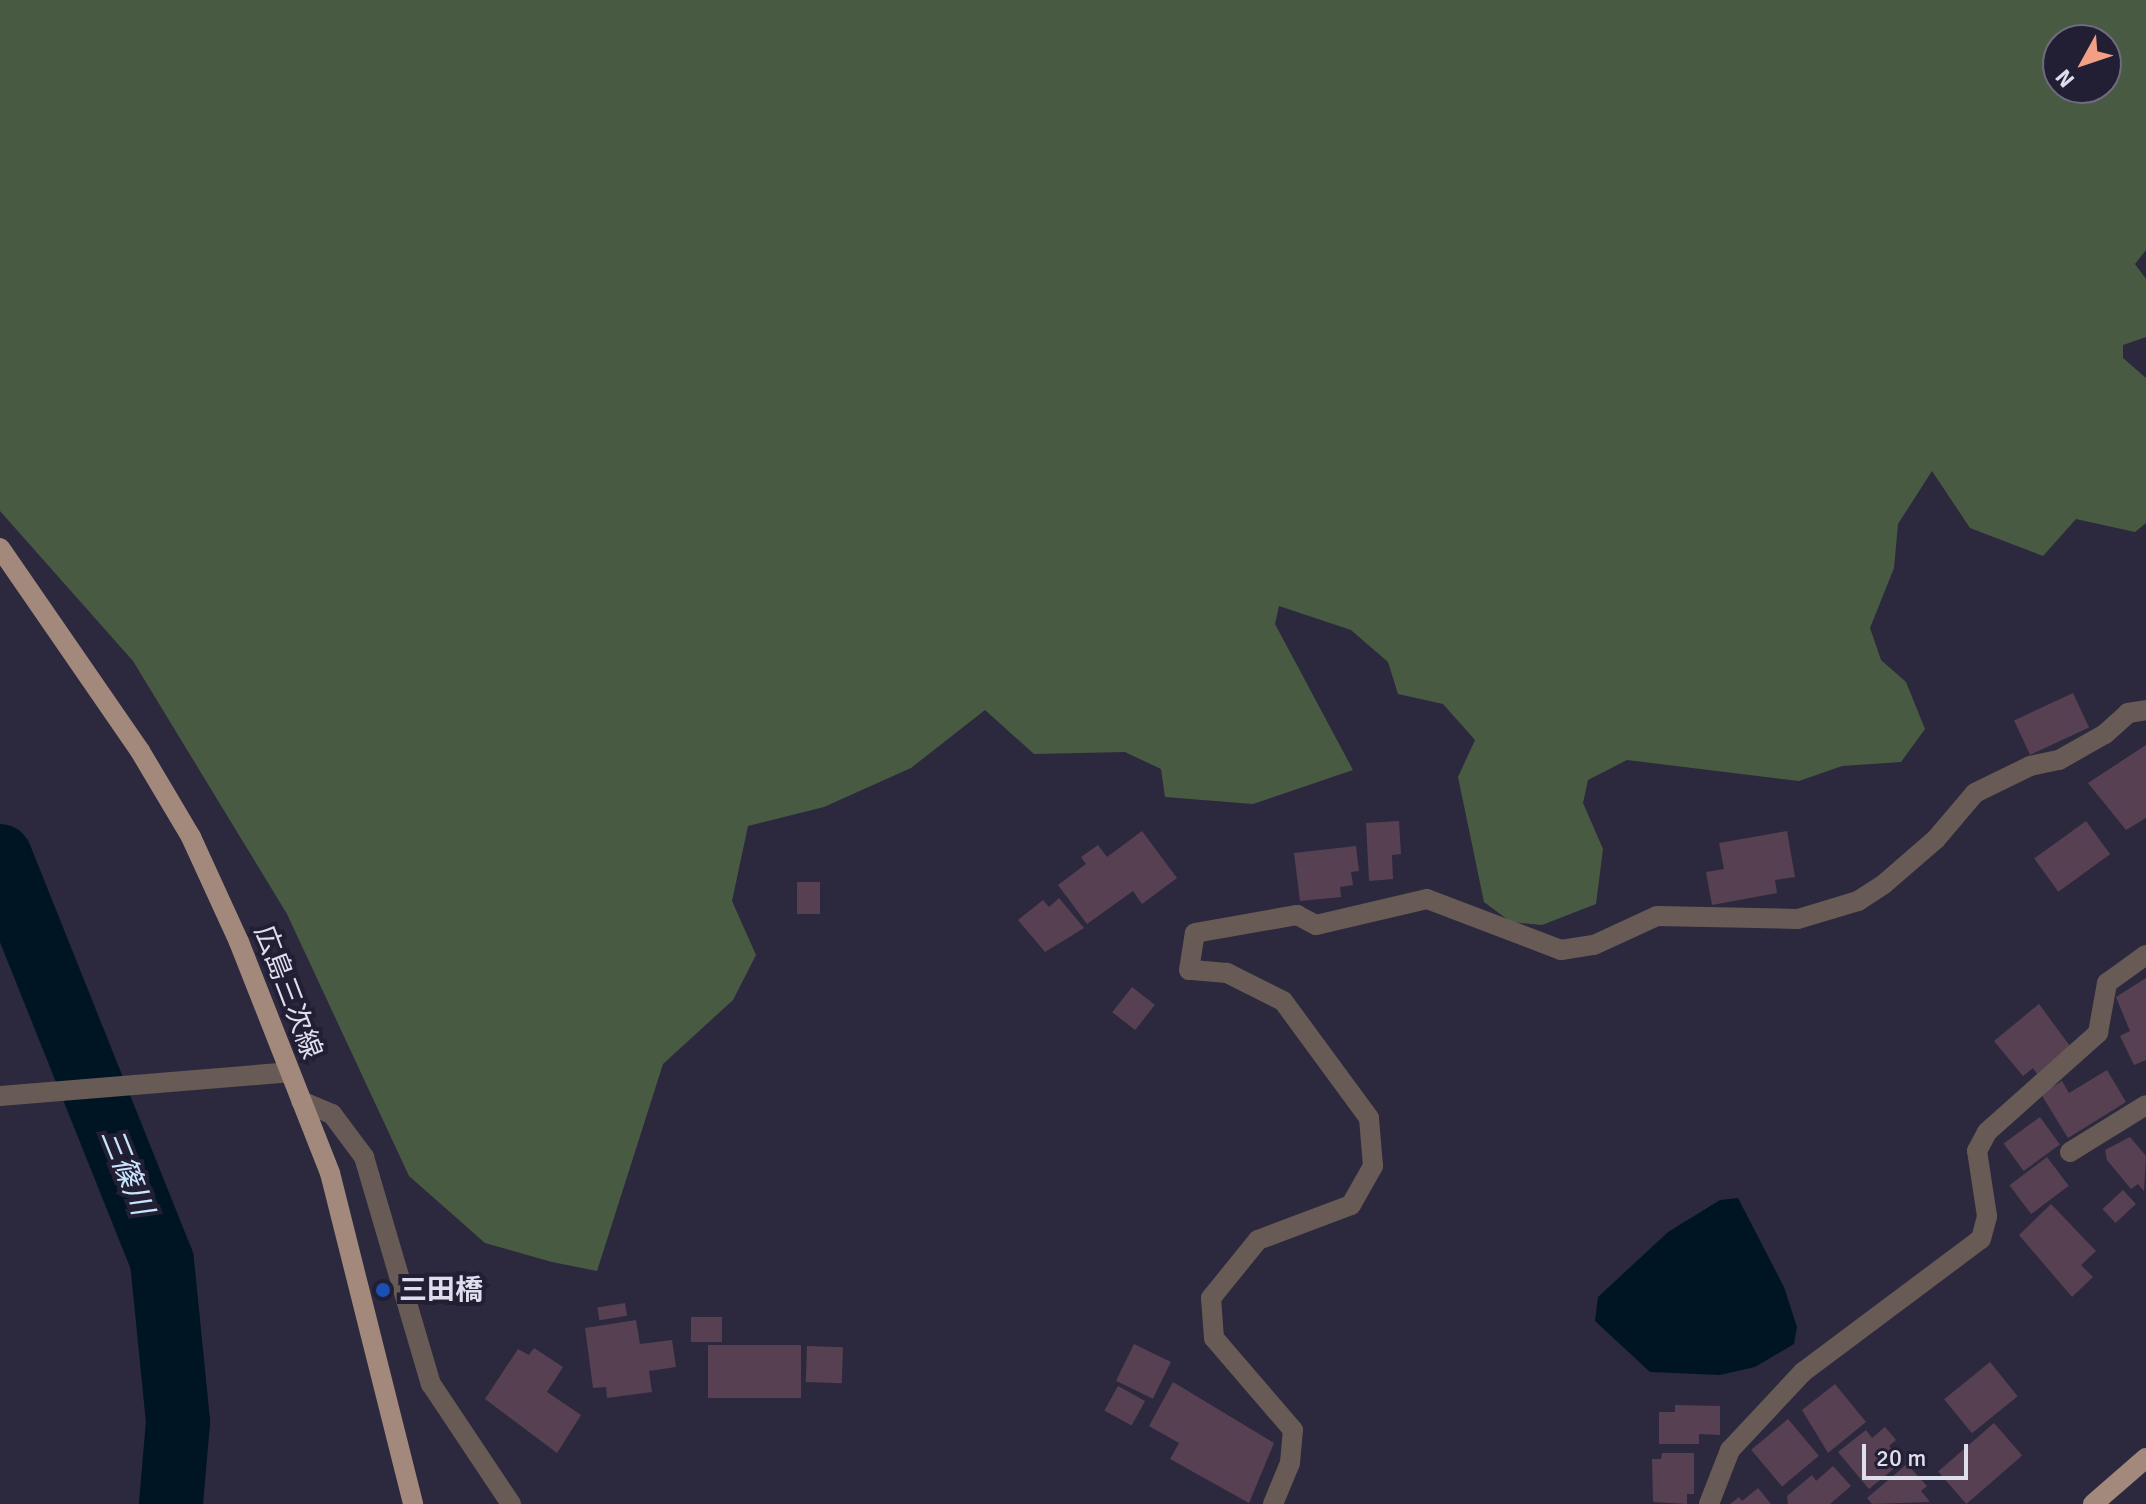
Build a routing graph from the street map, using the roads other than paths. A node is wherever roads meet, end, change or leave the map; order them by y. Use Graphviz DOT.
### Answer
graph roads {
  1 [pos="0,548"];
  2 [pos="2146,710"];
  3 [pos="2146,955"];
  4 [pos="289,1072"];
  5 [pos="0,1096"];
  6 [pos="301,1101"];
  7 [pos="2146,1105"];
  8 [pos="2070,1152"];
  9 [pos="2146,1458"];
  10 [pos="413,1504"];
  11 [pos="511,1504"];
  12 [pos="1273,1504"];
  13 [pos="1709,1504"];
  14 [pos="2093,1504"];
  1 -- 4 [label="main road, 広島三次線"];
  2 -- 12 [label="street"];
  3 -- 13 [label="street"];
  4 -- 5 [label="street"];
  4 -- 6 [label="main road, 広島三次線"];
  6 -- 10 [label="main road, 広島三次線"];
  6 -- 11 [label="street"];
  7 -- 8 [label="street"];
  9 -- 14 [label="main road"];
}
